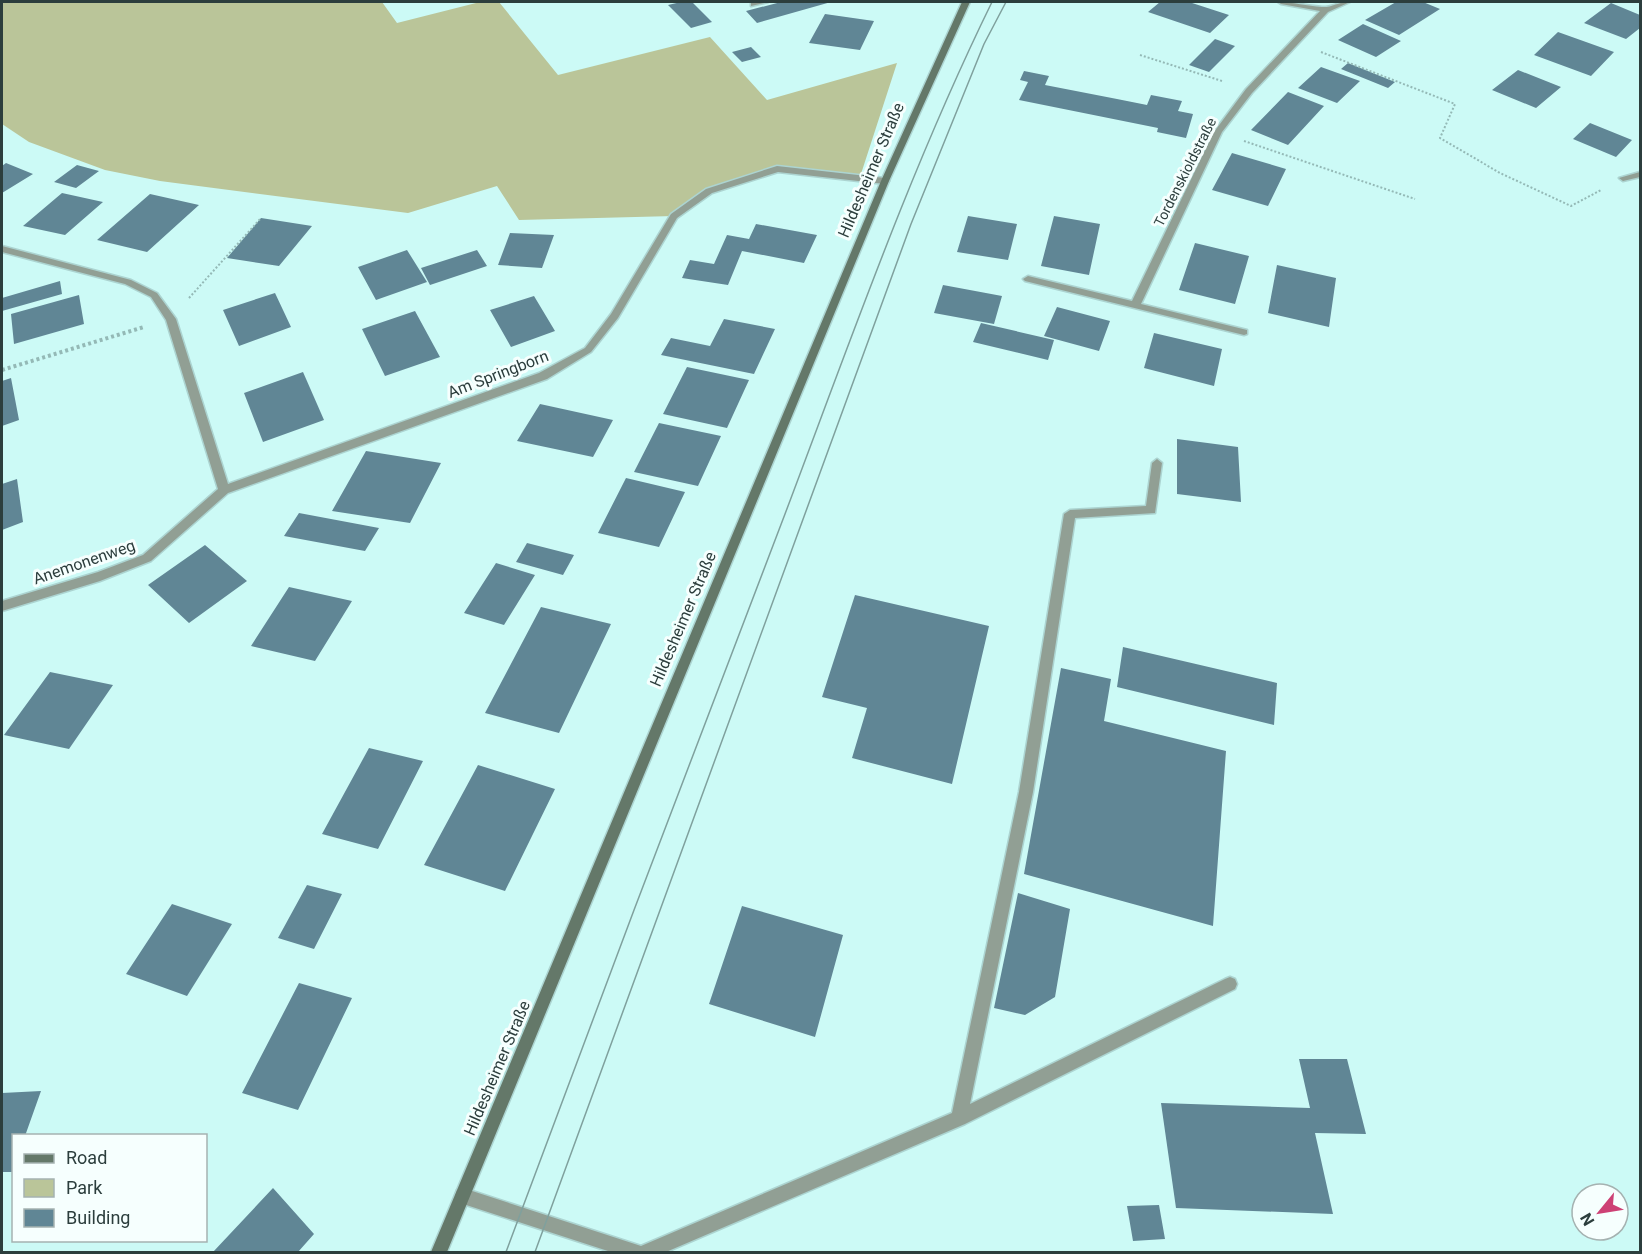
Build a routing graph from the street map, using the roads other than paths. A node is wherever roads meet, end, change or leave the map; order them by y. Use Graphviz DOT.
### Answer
graph roads {
  1 [pos="764,2"];
  2 [pos="966,2"];
  3 [pos="1281,2"];
  4 [pos="1346,2"];
  5 [pos="754,4"];
  6 [pos="1325,10"];
  7 [pos="1641,175"];
  8 [pos="1623,178"];
  9 [pos="885,181"];
  10 [pos="2,249"];
  11 [pos="1028,279"];
  12 [pos="1136,304"];
  13 [pos="1244,332"];
  14 [pos="1157,463"];
  15 [pos="224,490"];
  16 [pos="2,606"];
  17 [pos="1230,984"];
  18 [pos="959,1118"];
  19 [pos="463,1196"];
  20 [pos="627,1251"];
  21 [pos="439,1252"];
  22 [pos="647,1252"];
  1 -- 5 [label="street"];
  2 -- 9 [label="street, Hildesheimer Straße"];
  3 -- 6 [label="street"];
  4 -- 6 [label="street, Tordenskioldstraße"];
  6 -- 12 [label="street, Tordenskioldstraße"];
  7 -- 8 [label="street"];
  9 -- 15 [label="street, Am Springborn"];
  9 -- 19 [label="street, Hildesheimer Straße"];
  10 -- 15 [label="street"];
  11 -- 12 [label="street"];
  12 -- 13 [label="street"];
  14 -- 18 [label="street"];
  15 -- 16 [label="street, Anemonenweg"];
  17 -- 18 [label="street"];
  18 -- 22 [label="street"];
  19 -- 20 [label="street"];
  19 -- 21 [label="street, Hildesheimer Straße"];
}
